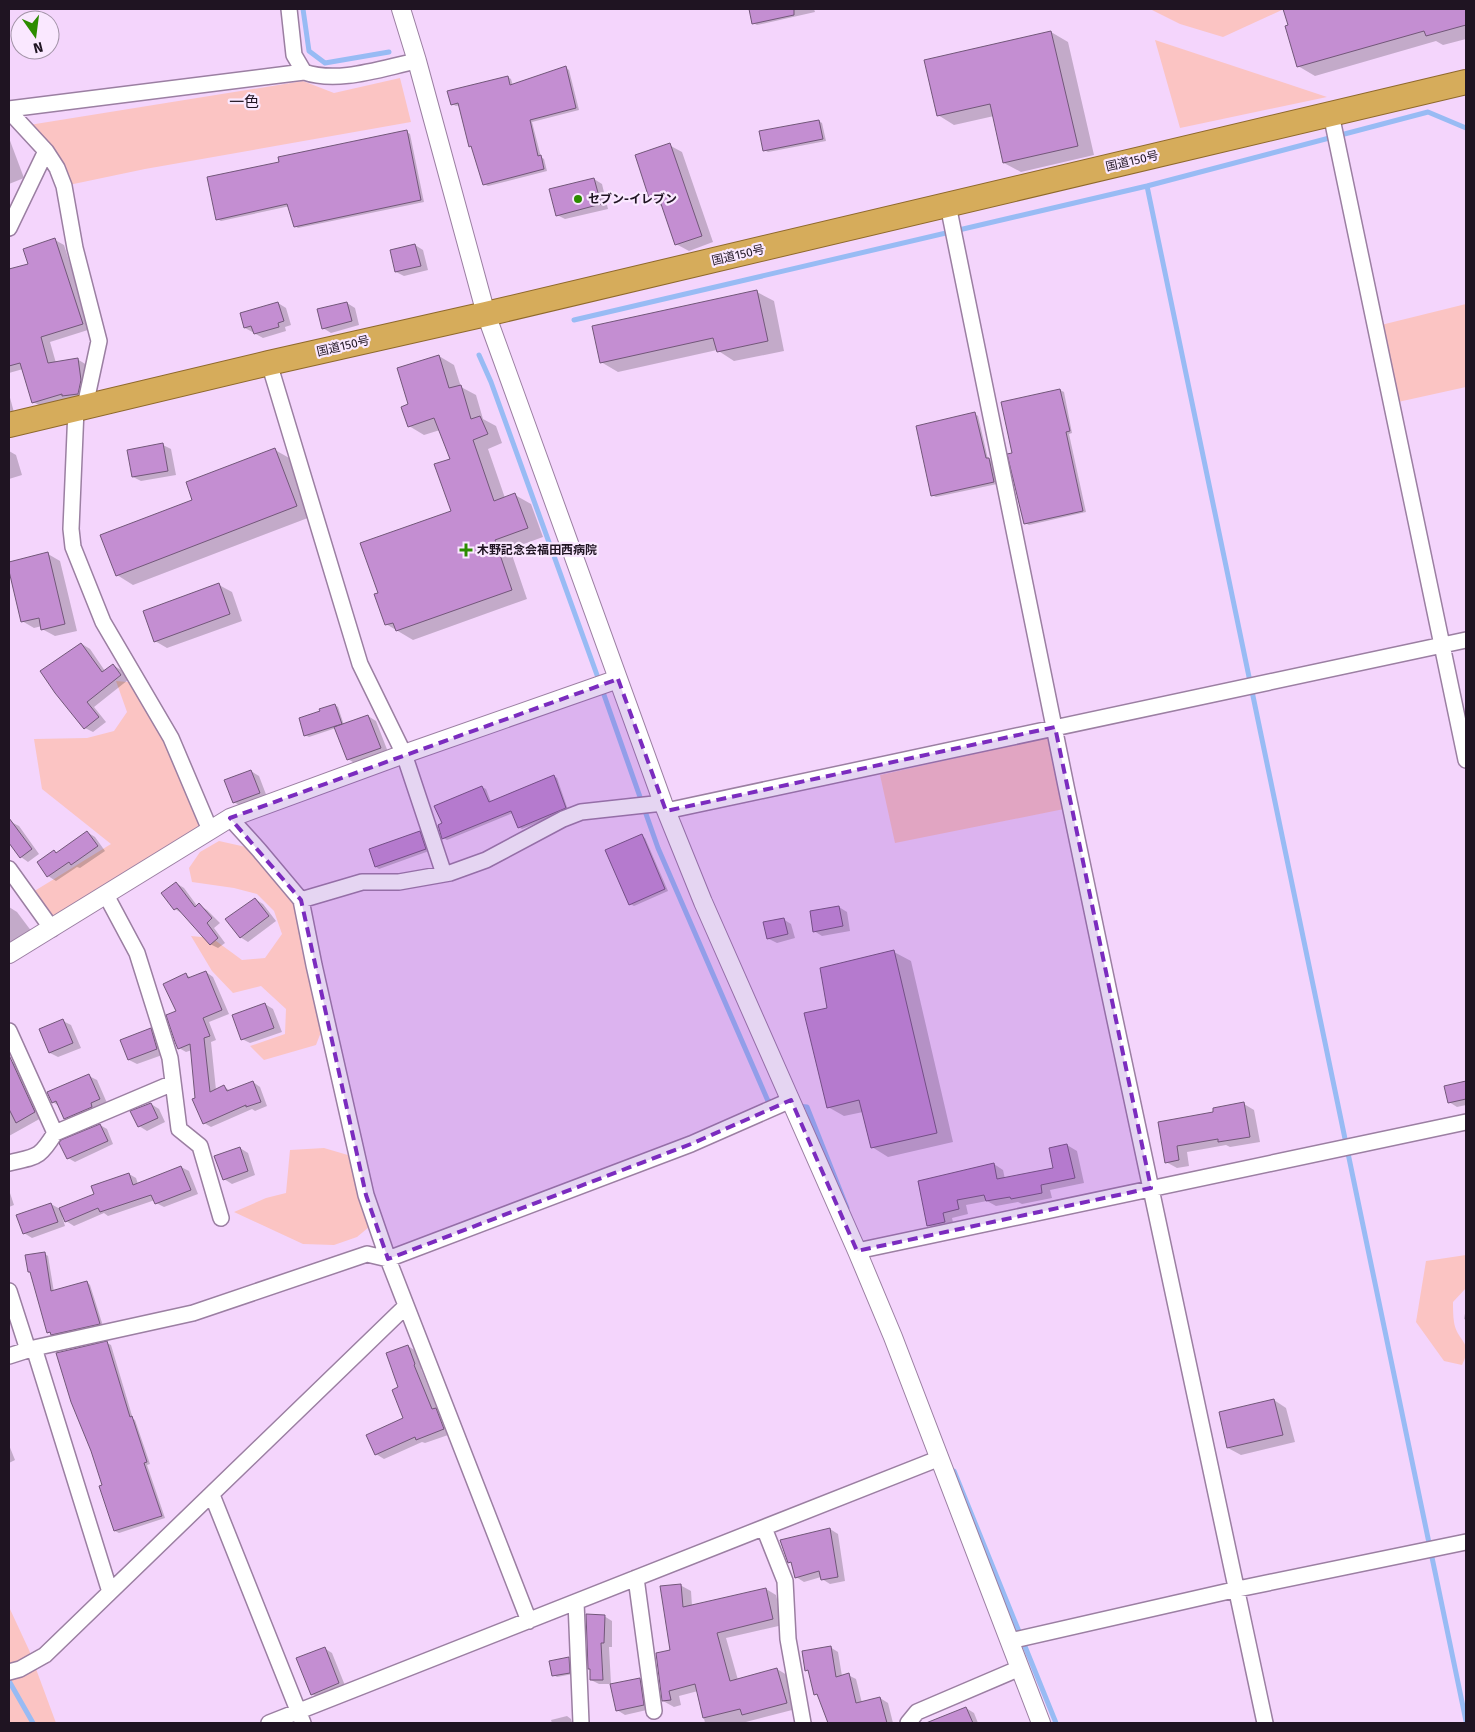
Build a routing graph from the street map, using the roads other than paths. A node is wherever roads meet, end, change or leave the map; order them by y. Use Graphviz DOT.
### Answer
graph roads {
  1 [pos="290,9"];
  2 [pos="401,9"];
  3 [pos="417,61"];
  4 [pos="304,72"];
  5 [pos="1466,82"];
  6 [pos="9,110"];
  7 [pos="1331,114"];
  8 [pos="46,151"];
  9 [pos="948,205"];
  10 [pos="9,228"];
  11 [pos="486,314"];
  12 [pos="268,363"];
  13 [pos="81,408"];
  14 [pos="9,425"];
  15 [pos="1466,640"];
  16 [pos="1442,645"];
  17 [pos="618,679"];
  18 [pos="1055,727"];
  19 [pos="404,754"];
  20 [pos="1466,760"];
  21 [pos="665,807"];
  22 [pos="230,818"];
  23 [pos="210,830"];
  24 [pos="9,869"];
  25 [pos="444,874"];
  26 [pos="106,895"];
  27 [pos="301,900"];
  28 [pos="52,929"];
  29 [pos="9,954"];
  30 [pos="9,1032"];
  31 [pos="173,1083"];
  32 [pos="791,1100"];
  33 [pos="1466,1122"];
  34 [pos="55,1133"];
  35 [pos="9,1163"];
  36 [pos="1151,1188"];
  37 [pos="221,1218"];
  38 [pos="857,1251"];
  39 [pos="388,1259"];
  40 [pos="9,1291"];
  41 [pos="406,1306"];
  42 [pos="31,1349"];
  43 [pos="9,1356"];
  44 [pos="940,1458"];
  45 [pos="212,1495"];
  46 [pos="764,1528"];
  47 [pos="1466,1542"];
  48 [pos="636,1578"];
  49 [pos="1238,1589"];
  50 [pos="110,1592"];
  51 [pos="576,1602"];
  52 [pos="529,1621"];
  53 [pos="1010,1641"];
  54 [pos="1020,1668"];
  55 [pos="14,1671"];
  56 [pos="654,1711"];
  57 [pos="301,1717"];
  58 [pos="268,1723"];
  59 [pos="581,1723"];
  60 [pos="803,1723"];
  61 [pos="908,1723"];
  62 [pos="1041,1723"];
  63 [pos="1265,1723"];
  1 -- 4 [label="street"];
  2 -- 3 [label="street"];
  3 -- 4 [label="street"];
  3 -- 11 [label="street"];
  4 -- 6 [label="street"];
  5 -- 7 [label="highway, 国道150号"];
  6 -- 8 [label="street"];
  7 -- 9 [label="highway, 国道150号"];
  7 -- 16 [label="street"];
  8 -- 10 [label="street"];
  8 -- 13 [label="street"];
  9 -- 11 [label="highway, 国道150号"];
  9 -- 18 [label="street"];
  11 -- 12 [label="highway, 国道150号"];
  11 -- 17 [label="street"];
  12 -- 13 [label="highway, 国道150号"];
  12 -- 19 [label="street"];
  13 -- 14 [label="highway, 国道150号"];
  13 -- 23 [label="street"];
  15 -- 16 [label="street"];
  16 -- 18 [label="street"];
  16 -- 20 [label="street"];
  17 -- 19 [label="street"];
  17 -- 21 [label="street"];
  18 -- 21 [label="street"];
  18 -- 36 [label="street"];
  19 -- 22 [label="street"];
  19 -- 25 [label="street"];
  21 -- 25 [label="street"];
  21 -- 32 [label="street"];
  22 -- 23 [label="street"];
  22 -- 27 [label="street"];
  23 -- 26 [label="street"];
  24 -- 28 [label="street"];
  25 -- 27 [label="street"];
  26 -- 28 [label="street"];
  26 -- 31 [label="street"];
  27 -- 39 [label="street"];
  28 -- 29 [label="street"];
  30 -- 34 [label="street"];
  31 -- 34 [label="street"];
  31 -- 37 [label="street"];
  32 -- 38 [label="street"];
  32 -- 39 [label="street"];
  33 -- 36 [label="street"];
  34 -- 35 [label="street"];
  36 -- 38 [label="street"];
  36 -- 49 [label="street"];
  38 -- 44 [label="street"];
  39 -- 41 [label="street"];
  39 -- 42 [label="street"];
  40 -- 42 [label="street"];
  41 -- 45 [label="street"];
  41 -- 52 [label="street"];
  42 -- 43 [label="street"];
  42 -- 50 [label="street"];
  44 -- 46 [label="street"];
  44 -- 53 [label="street"];
  45 -- 50 [label="street"];
  45 -- 57 [label="street"];
  46 -- 48 [label="street"];
  46 -- 60 [label="street"];
  47 -- 49 [label="street"];
  48 -- 51 [label="street"];
  48 -- 56 [label="street"];
  49 -- 53 [label="street"];
  49 -- 63 [label="street"];
  50 -- 55 [label="street"];
  51 -- 52 [label="street"];
  51 -- 59 [label="street"];
  52 -- 57 [label="street"];
  53 -- 54 [label="street"];
  54 -- 61 [label="street"];
  54 -- 62 [label="street"];
  57 -- 58 [label="street"];
}
